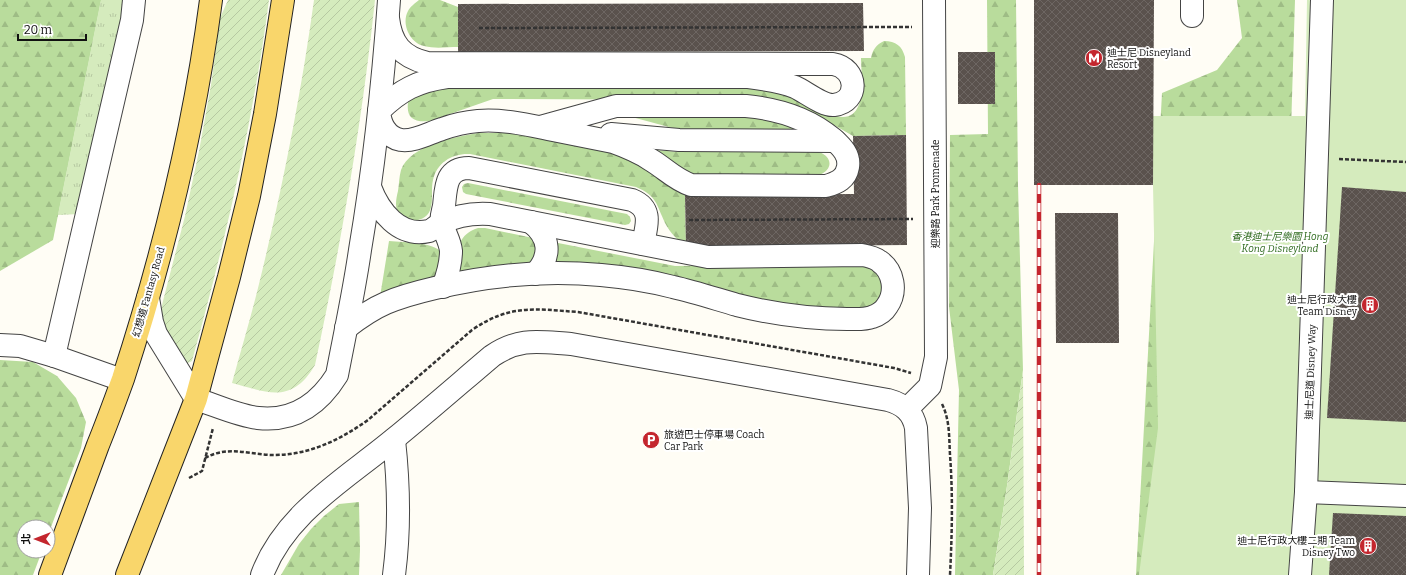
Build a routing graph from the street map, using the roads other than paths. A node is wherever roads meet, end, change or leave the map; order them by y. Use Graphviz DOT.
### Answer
graph roads {
  1 [pos="134,0"];
  2 [pos="211,0"];
  3 [pos="220,0"];
  4 [pos="283,0"];
  5 [pos="934,0"];
  6 [pos="1322,0"];
  7 [pos="388,9"];
  8 [pos="208,24"];
  9 [pos="379,111"];
  10 [pos="540,127"];
  11 [pos="835,141"];
  12 [pos="370,187"];
  13 [pos="531,222"];
  14 [pos="441,223"];
  15 [pos="643,244"];
  16 [pos="535,274"];
  17 [pos="443,286"];
  18 [pos="148,298"];
  19 [pos="346,328"];
  20 [pos="0,345"];
  21 [pos="54,356"];
  22 [pos="122,380"];
  23 [pos="196,399"];
  24 [pos="907,409"];
  25 [pos="394,440"];
  26 [pos="1306,492"];
  27 [pos="1406,496"];
  28 [pos="50,575"];
  29 [pos="127,575"];
  30 [pos="262,575"];
  31 [pos="394,575"];
  32 [pos="918,575"];
  33 [pos="1300,575"];
  1 -- 21 [label="street"];
  2 -- 8 [label="main road, 幻想道 Fantasy Road"];
  3 -- 8 [label="street"];
  4 -- 23 [label="main road"];
  5 -- 24 [label="street, 迎樂路 Park Promenade"];
  6 -- 26 [label="street, 迪士尼道 Disney Way"];
  7 -- 9 [label="street"];
  7 -- 9 [label="street"];
  8 -- 18 [label="main road, 幻想道 Fantasy Road"];
  9 -- 10 [label="street"];
  9 -- 12 [label="street"];
  10 -- 11 [label="street"];
  10 -- 11 [label="street"];
  10 -- 11 [label="street"];
  12 -- 14 [label="street"];
  12 -- 19 [label="street"];
  13 -- 14 [label="street"];
  13 -- 15 [label="street"];
  13 -- 16 [label="street"];
  14 -- 15 [label="street"];
  14 -- 17 [label="street"];
  15 -- 16 [label="street"];
  16 -- 17 [label="street"];
  17 -- 19 [label="street"];
  18 -- 22 [label="main road, 幻想道 Fantasy Road"];
  18 -- 23 [label="street"];
  19 -- 23 [label="street"];
  20 -- 21 [label="street"];
  21 -- 22 [label="street"];
  22 -- 28 [label="main road, 幻想道 Fantasy Road"];
  23 -- 29 [label="main road"];
  24 -- 25 [label="street"];
  24 -- 32 [label="street"];
  25 -- 30 [label="street"];
  25 -- 31 [label="street"];
  26 -- 27 [label="street"];
  26 -- 33 [label="street, 迪士尼道 Disney Way"];
}
